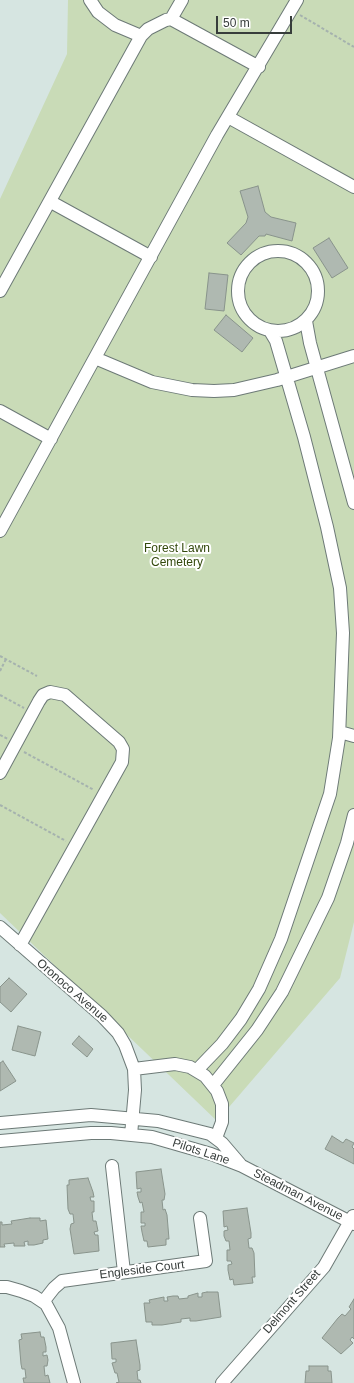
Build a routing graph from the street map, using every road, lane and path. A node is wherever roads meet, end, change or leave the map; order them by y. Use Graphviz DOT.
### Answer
graph roads {
  1 [pos="90,0"];
  2 [pos="182,0"];
  3 [pos="295,5"];
  4 [pos="171,19"];
  5 [pos="141,36"];
  6 [pos="354,47"];
  7 [pos="259,67"];
  8 [pos="228,117"];
  9 [pos="354,187"];
  10 [pos="51,202"];
  11 [pos="151,257"];
  12 [pos="0,291"];
  13 [pos="306,321"];
  14 [pos="270,330"];
  15 [pos="354,356"];
  16 [pos="95,358"];
  17 [pos="317,368"];
  18 [pos="286,378"];
  19 [pos="0,410"];
  20 [pos="51,440"];
  21 [pos="354,503"];
  22 [pos="0,531"];
  23 [pos="0,656"];
  24 [pos="6,659"];
  25 [pos="0,671"];
  26 [pos="37,676"];
  27 [pos="0,695"];
  28 [pos="33,713"];
  29 [pos="340,732"];
  30 [pos="354,736"];
  31 [pos="14,746"];
  32 [pos="0,773"];
  33 [pos="103,796"];
  34 [pos="0,805"];
  35 [pos="354,815"];
  36 [pos="75,846"];
  37 [pos="0,927"];
  38 [pos="20,944"];
  39 [pos="222,1044"];
  40 [pos="236,1055"];
  41 [pos="134,1069"];
  42 [pos="197,1070"];
  43 [pos="213,1085"];
  44 [pos="132,1117"];
  45 [pos="0,1123"];
  46 [pos="130,1135"];
  47 [pos="216,1138"];
  48 [pos="0,1141"];
  49 [pos="112,1166"];
  50 [pos="242,1166"];
  51 [pos="200,1218"];
  52 [pos="353,1221"];
  53 [pos="124,1272"];
  54 [pos="0,1287"];
  55 [pos="43,1302"];
  56 [pos="74,1383"];
  57 [pos="222,1383"];
  1 -- 5 [label="street"];
  2 -- 4 [label="street"];
  3 -- 6 [label="path"];
  3 -- 7 [label="street"];
  4 -- 5 [label="street"];
  4 -- 7 [label="street"];
  5 -- 10 [label="street"];
  7 -- 8 [label="street"];
  8 -- 9 [label="street"];
  8 -- 11 [label="street"];
  10 -- 11 [label="street"];
  10 -- 12 [label="street"];
  11 -- 16 [label="street"];
  13 -- 14 [label="street"];
  13 -- 14 [label="street"];
  13 -- 17 [label="street"];
  14 -- 18 [label="street"];
  15 -- 17 [label="street"];
  16 -- 18 [label="street"];
  16 -- 20 [label="street"];
  17 -- 18 [label="street"];
  17 -- 21 [label="street"];
  18 -- 29 [label="street"];
  19 -- 20 [label="street"];
  20 -- 22 [label="street"];
  23 -- 24 [label="path"];
  24 -- 25 [label="path"];
  24 -- 26 [label="path"];
  27 -- 28 [label="path"];
  28 -- 31 [label="street"];
  28 -- 33 [label="street"];
  29 -- 30 [label="street"];
  29 -- 39 [label="street"];
  31 -- 32 [label="street"];
  31 -- 33 [label="path"];
  33 -- 36 [label="street"];
  34 -- 36 [label="path"];
  35 -- 40 [label="street"];
  36 -- 38 [label="street"];
  37 -- 38 [label="street, Oronoco Avenue"];
  38 -- 41 [label="street, Oronoco Avenue"];
  39 -- 40 [label="street"];
  39 -- 42 [label="street"];
  40 -- 43 [label="street"];
  41 -- 42 [label="street"];
  41 -- 44 [label="street, Oronoco Avenue"];
  42 -- 43 [label="street"];
  43 -- 47 [label="street"];
  44 -- 45 [label="street, Pilots Lane"];
  44 -- 46 [label="street, Oronoco Avenue"];
  44 -- 47 [label="street, Pilots Lane"];
  46 -- 48 [label="street, Pilots Lane"];
  46 -- 50 [label="street, Pilots Lane"];
  47 -- 50 [label="street, Pilots Lane"];
  49 -- 53 [label="street"];
  50 -- 52 [label="street, Steadman Avenue"];
  51 -- 53 [label="street, Engleside Court"];
  52 -- 57 [label="street, Delmont Street"];
  53 -- 55 [label="street, Engleside Court"];
  54 -- 55 [label="street"];
  55 -- 56 [label="street"];
}
